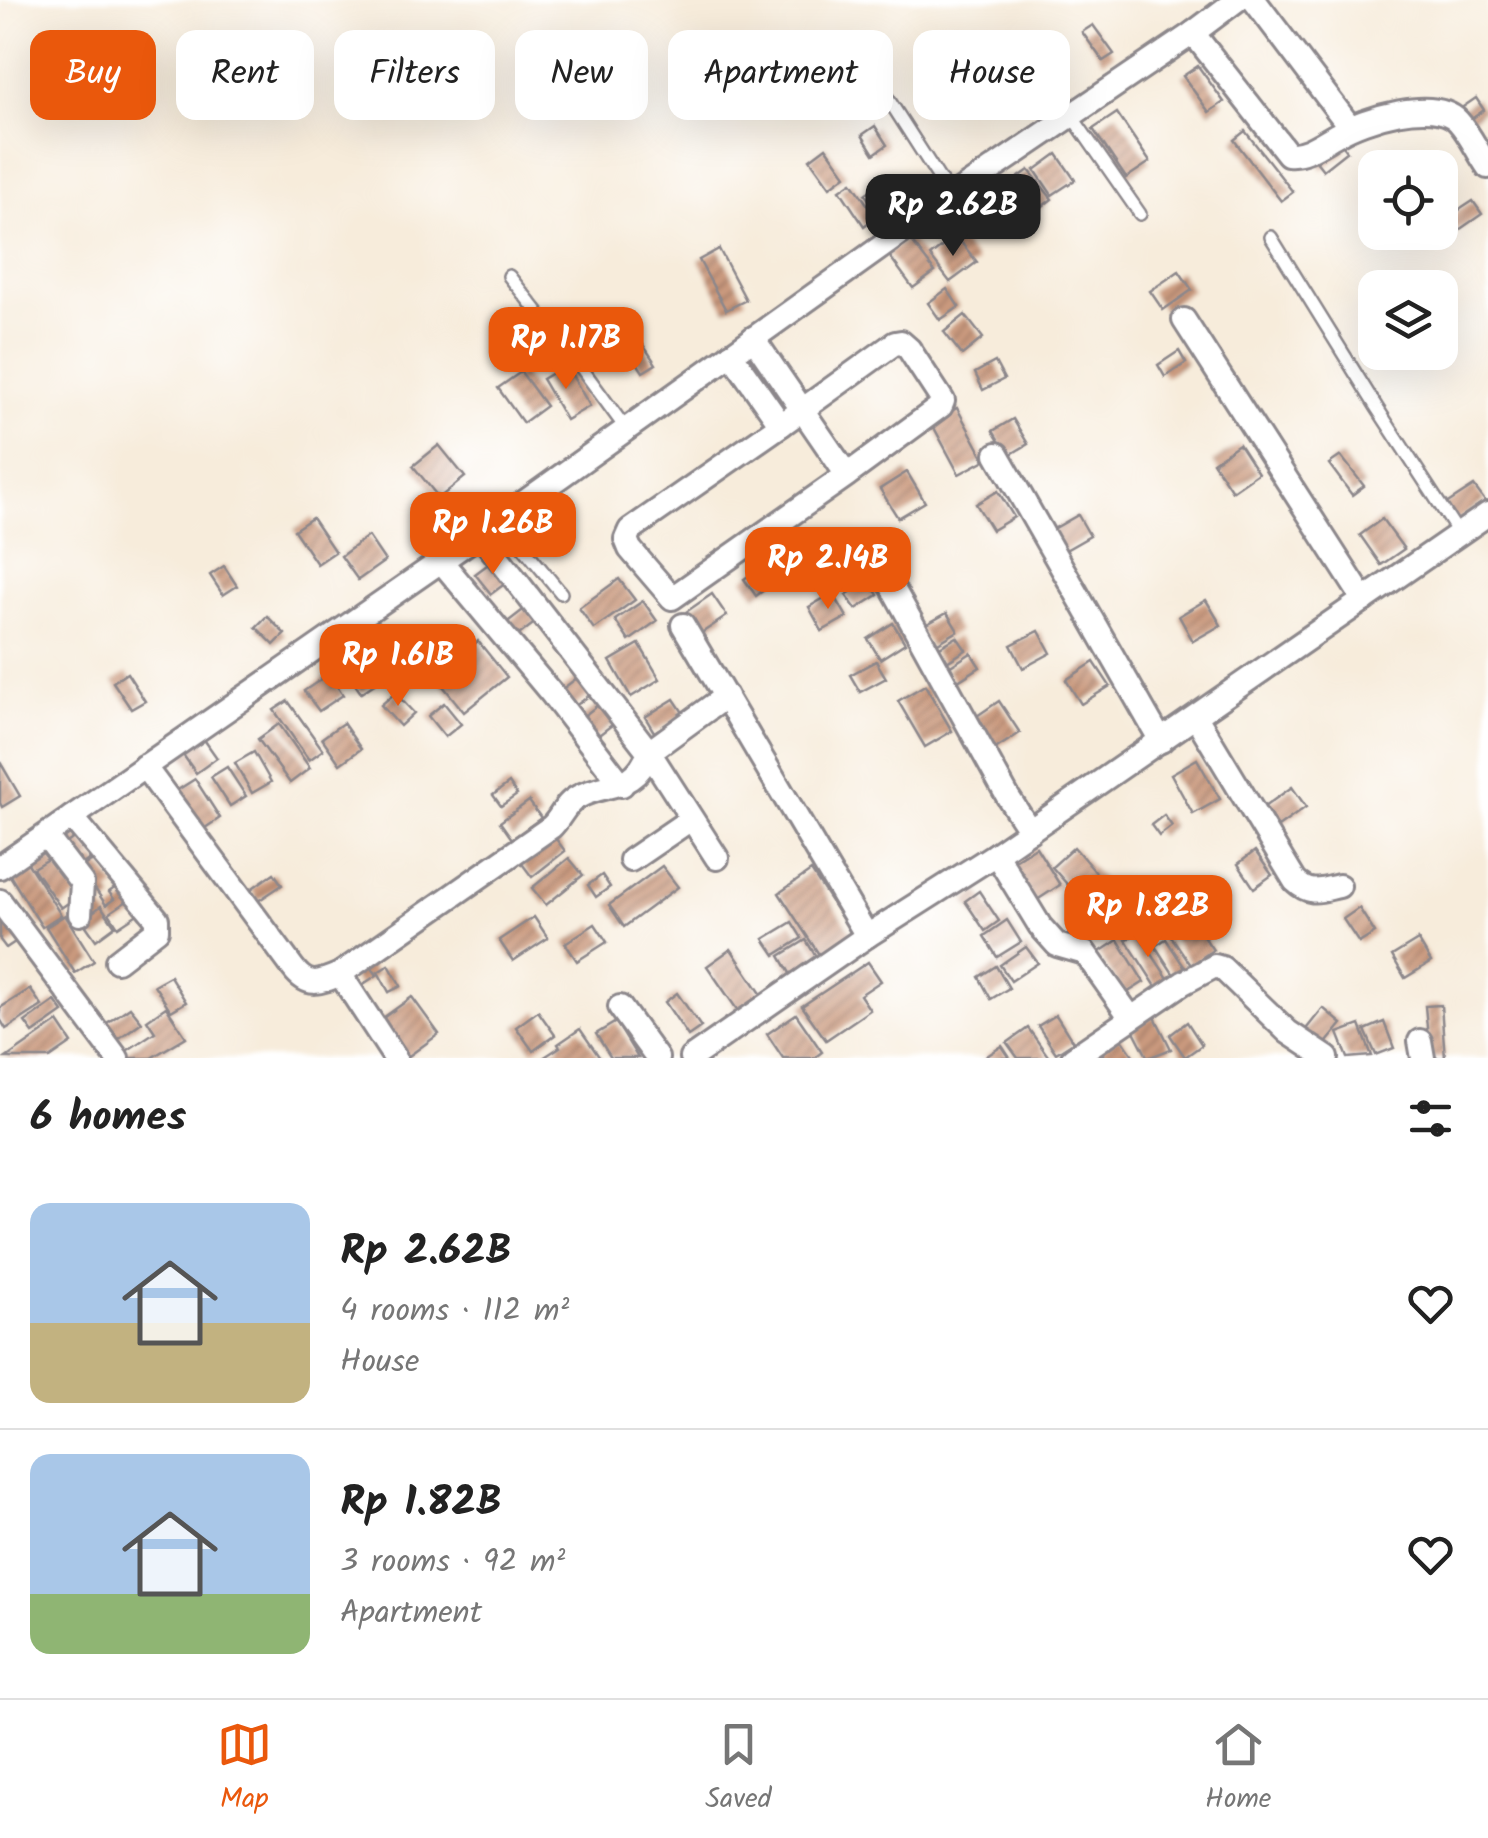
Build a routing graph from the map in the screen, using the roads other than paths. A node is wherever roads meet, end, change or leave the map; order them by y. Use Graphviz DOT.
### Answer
graph roads {
  1 [pos="1237,0"];
  2 [pos="1254,0"];
  3 [pos="1194,33"];
  4 [pos="893,106"];
  5 [pos="1071,115"];
  6 [pos="1350,127"];
  7 [pos="1488,168"];
  8 [pos="951,197"];
  9 [pos="1140,214"];
  10 [pos="1271,237"];
  11 [pos="509,276"];
  12 [pos="1184,320"];
  13 [pos="753,338"];
  14 [pos="731,354"];
  15 [pos="802,409"];
  16 [pos="781,425"];
  17 [pos="626,429"];
  18 [pos="998,454"];
  19 [pos="847,475"];
  20 [pos="1488,514"];
  21 [pos="500,520"];
  22 [pos="480,534"];
  23 [pos="1459,534"];
  24 [pos="441,562"];
  25 [pos="885,574"];
  26 [pos="561,593"];
  27 [pos="1364,600"];
  28 [pos="683,625"];
  29 [pos="726,696"];
  30 [pos="1196,717"];
  31 [pos="1161,741"];
  32 [pos="649,752"];
  33 [pos="144,766"];
  34 [pos="622,785"];
  35 [pos="72,816"];
  36 [pos="692,819"];
  37 [pos="1030,831"];
  38 [pos="46,836"];
  39 [pos="996,854"];
  40 [pos="717,858"];
  41 [pos="631,860"];
  42 [pos="0,867"];
  43 [pos="1340,886"];
  44 [pos="0,901"];
  45 [pos="80,914"];
  46 [pos="867,936"];
  47 [pos="117,961"];
  48 [pos="340,974"];
  49 [pos="620,1007"];
  50 [pos="1130,1018"];
  51 [pos="117,1058"];
  52 [pos="396,1058"];
  53 [pos="657,1058"];
  54 [pos="690,1058"];
  55 [pos="1073,1058"];
  56 [pos="1327,1058"];
  1 -- 3 [label="street"];
  2 -- 6 [label="street"];
  3 -- 5 [label="street"];
  3 -- 6 [label="street"];
  4 -- 8 [label="lane"];
  5 -- 8 [label="street"];
  5 -- 9 [label="lane"];
  6 -- 7 [label="street"];
  8 -- 13 [label="street"];
  10 -- 23 [label="lane"];
  11 -- 17 [label="lane"];
  12 -- 27 [label="street"];
  13 -- 14 [label="street"];
  13 -- 15 [label="street"];
  14 -- 16 [label="street"];
  14 -- 17 [label="street"];
  15 -- 16 [label="street"];
  15 -- 19 [label="street"];
  15 -- 19 [label="street"];
  16 -- 19 [label="street"];
  17 -- 21 [label="street"];
  18 -- 31 [label="street"];
  20 -- 23 [label="street"];
  21 -- 22 [label="street"];
  21 -- 26 [label="lane"];
  22 -- 24 [label="street"];
  22 -- 32 [label="street"];
  23 -- 27 [label="street"];
  24 -- 33 [label="street"];
  24 -- 34 [label="street"];
  25 -- 37 [label="street"];
  27 -- 30 [label="street"];
  28 -- 29 [label="street"];
  29 -- 32 [label="street"];
  29 -- 46 [label="street"];
  30 -- 31 [label="street"];
  30 -- 43 [label="street"];
  31 -- 37 [label="street"];
  32 -- 34 [label="street"];
  32 -- 36 [label="street"];
  33 -- 35 [label="street"];
  33 -- 48 [label="street"];
  34 -- 48 [label="street"];
  35 -- 38 [label="street"];
  35 -- 47 [label="street"];
  36 -- 40 [label="street"];
  36 -- 41 [label="street"];
  37 -- 39 [label="street"];
  38 -- 42 [label="street"];
  38 -- 45 [label="street"];
  39 -- 46 [label="street"];
  39 -- 50 [label="street"];
  44 -- 51 [label="street"];
  46 -- 54 [label="street"];
  48 -- 52 [label="street"];
  49 -- 53 [label="street"];
  50 -- 55 [label="street"];
  50 -- 56 [label="street"];
}
